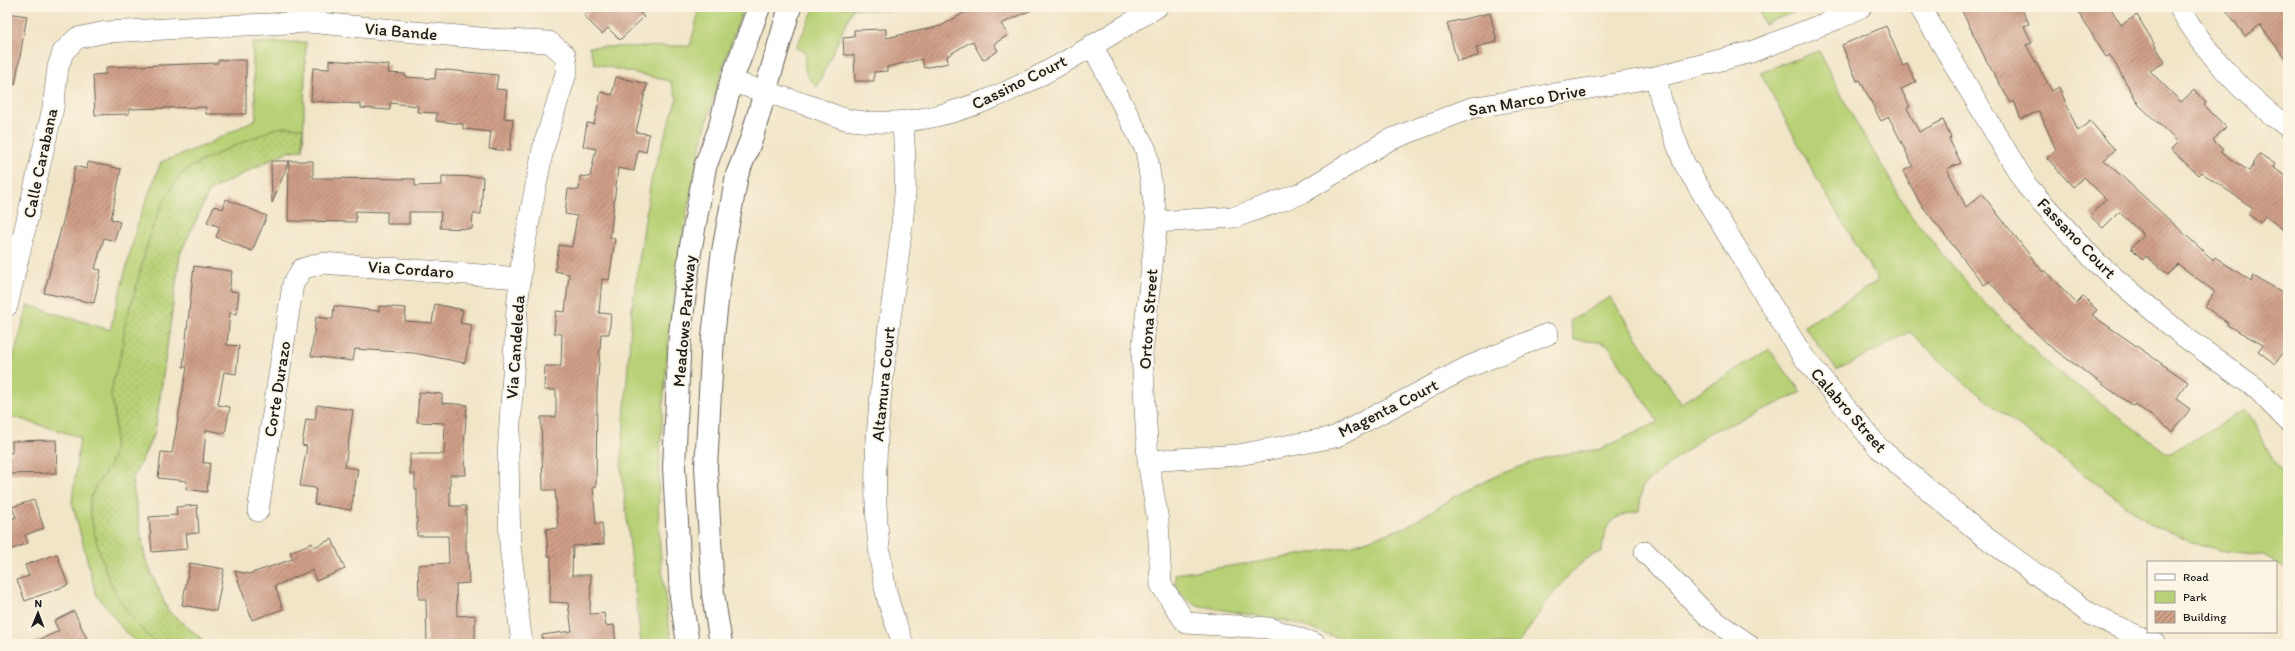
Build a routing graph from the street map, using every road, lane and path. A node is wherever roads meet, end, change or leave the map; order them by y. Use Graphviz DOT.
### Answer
graph roads {
  1 [pos="759,7"];
  2 [pos="790,7"];
  3 [pos="1157,7"];
  4 [pos="1861,7"];
  5 [pos="1920,7"];
  6 [pos="2179,7"];
  7 [pos="308,14"];
  8 [pos="1092,45"];
  9 [pos="565,55"];
  10 [pos="58,67"];
  11 [pos="1656,77"];
  12 [pos="732,82"];
  13 [pos="765,91"];
  14 [pos="903,122"];
  15 [pos="2288,127"];
  16 [pos="1157,222"];
  17 [pos="302,269"];
  18 [pos="520,278"];
  19 [pos="7,306"];
  20 [pos="1548,334"];
  21 [pos="2288,421"];
  22 [pos="1148,461"];
  23 [pos="258,511"];
  24 [pos="1645,552"];
  25 [pos="522,644"];
  26 [pos="688,644"];
  27 [pos="721,644"];
  28 [pos="903,644"];
  29 [pos="1315,644"];
  30 [pos="1748,644"];
  31 [pos="2155,644"];
  1 -- 12 [label="main road, Meadows Parkway"];
  2 -- 13 [label="main road, Meadows Parkway"];
  3 -- 8 [label="street, Cassino Court"];
  4 -- 11 [label="street, San Marco Drive"];
  5 -- 21 [label="street, Fassano Court"];
  6 -- 15 [label="street"];
  7 -- 9 [label="street, Via Bande"];
  7 -- 10 [label="street, Via Bande"];
  8 -- 14 [label="street, Cassino Court"];
  8 -- 16 [label="street, Ortona Street"];
  9 -- 18 [label="street, Via Candeleda"];
  10 -- 19 [label="street, Calle Carabana"];
  11 -- 16 [label="street, San Marco Drive"];
  11 -- 31 [label="street, Calabro Street"];
  12 -- 13 [label="street, Cassino Court"];
  12 -- 26 [label="main road, Meadows Parkway"];
  13 -- 14 [label="street, Cassino Court"];
  13 -- 27 [label="main road, Meadows Parkway"];
  14 -- 28 [label="street, Altamura Court"];
  16 -- 22 [label="street, Ortona Street"];
  17 -- 18 [label="street, Via Cordaro"];
  17 -- 23 [label="street, Corte Durazo"];
  18 -- 25 [label="street, Via Candeleda"];
  20 -- 22 [label="street, Magenta Court"];
  22 -- 29 [label="street, Ortona Street"];
  24 -- 30 [label="street"];
}
